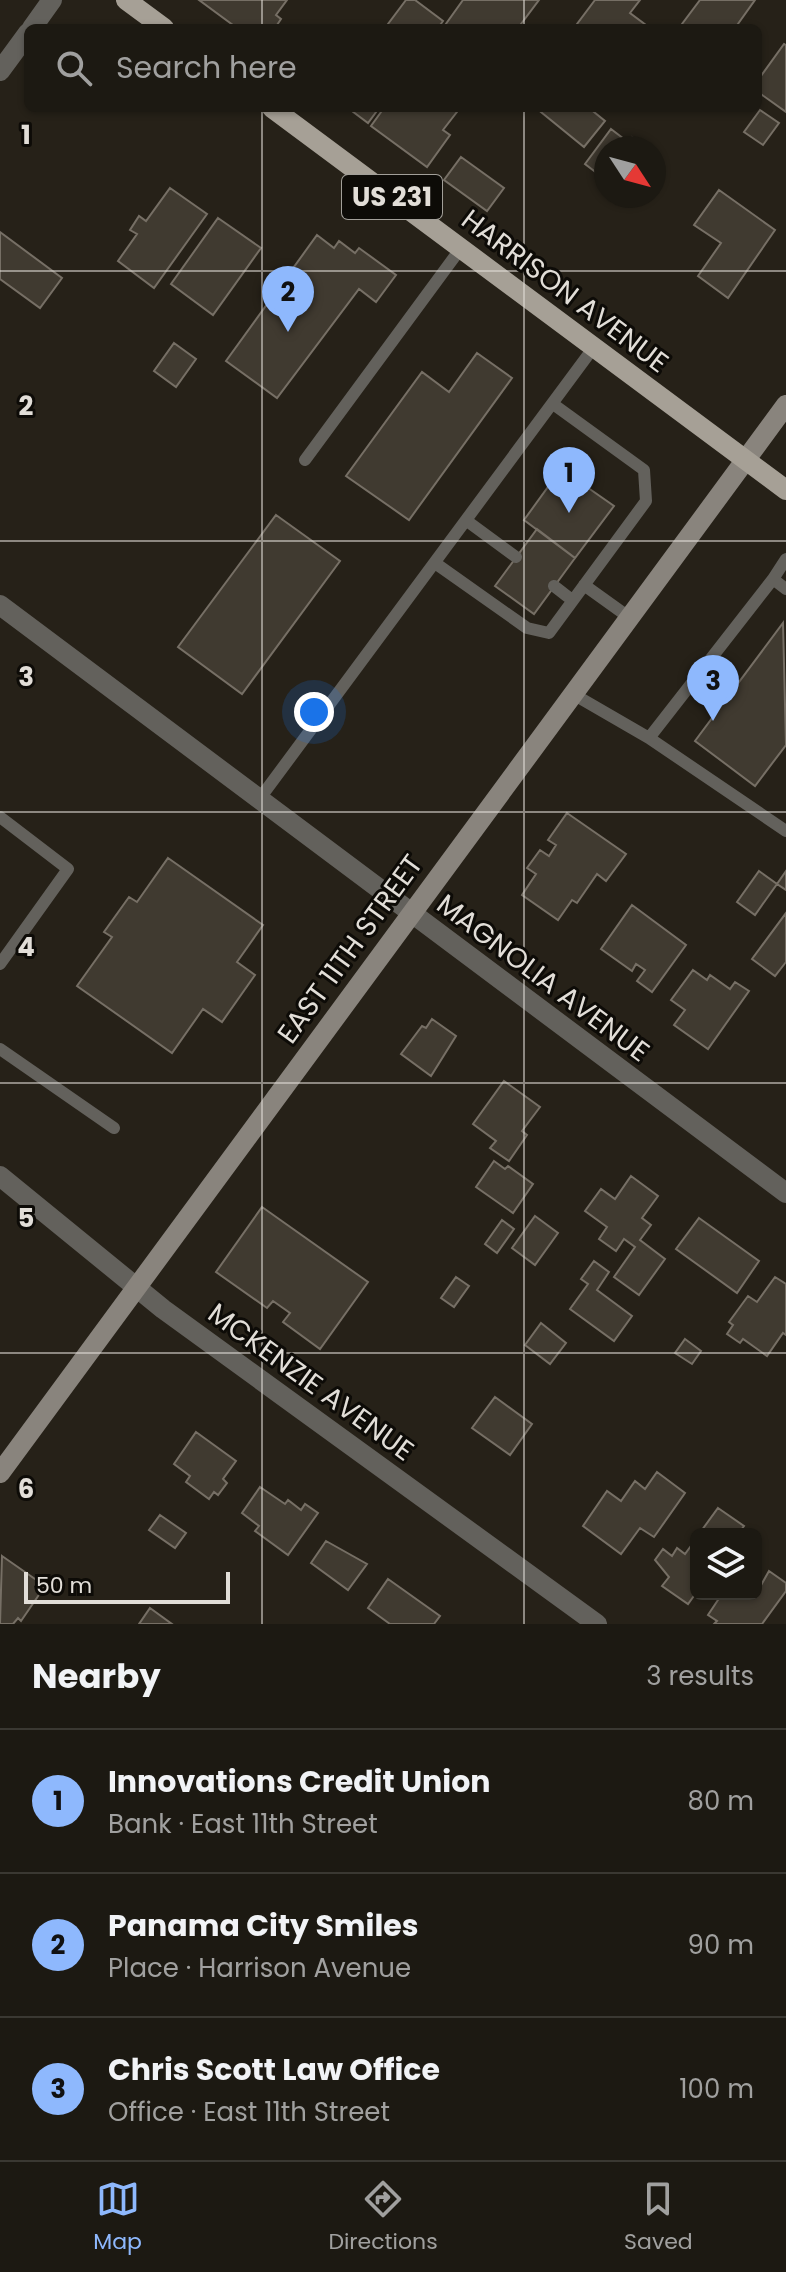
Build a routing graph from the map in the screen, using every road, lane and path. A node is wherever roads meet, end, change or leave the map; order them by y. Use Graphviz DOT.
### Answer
graph roads {
  1 [pos="52,0"];
  2 [pos="126,0"];
  3 [pos="35,24"];
  4 [pos="159,24"];
  5 [pos="24,38"];
  6 [pos="0,71"];
  7 [pos="277,112"];
  8 [pos="461,248"];
  9 [pos="594,347"];
  10 [pos="553,404"];
  11 [pos="786,405"];
  12 [pos="305,460"];
  13 [pos="746,460"];
  14 [pos="786,490"];
  15 [pos="467,521"];
  16 [pos="516,557"];
  17 [pos="786,559"];
  18 [pos="435,563"];
  19 [pos="773,579"];
  20 [pos="584,585"];
  21 [pos="554,586"];
  22 [pos="786,589"];
  23 [pos="572,600"];
  24 [pos="0,605"];
  25 [pos="630,618"];
  26 [pos="573,694"];
  27 [pos="649,738"];
  28 [pos="258,801"];
  29 [pos="0,817"];
  30 [pos="786,831"];
  31 [pos="410,915"];
  32 [pos="0,964"];
  33 [pos="0,1049"];
  34 [pos="114,1128"];
  35 [pos="0,1176"];
  36 [pos="786,1193"];
  37 [pos="137,1287"];
  38 [pos="0,1473"];
  39 [pos="597,1624"];
  1 -- 3 [label="street"];
  2 -- 4 [label="main road"];
  5 -- 6 [label="street"];
  7 -- 8 [label="main road, HARRISON AVENUE / US 231"];
  8 -- 9 [label="main road, HARRISON AVENUE / US 231"];
  8 -- 12 [label="lane"];
  9 -- 10 [label="lane"];
  9 -- 13 [label="main road, HARRISON AVENUE / US 231"];
  10 -- 15 [label="lane"];
  10 -- 20 [label="lane"];
  11 -- 13 [label="main road, EAST 11TH STREET"];
  13 -- 14 [label="main road, HARRISON AVENUE / US 231"];
  13 -- 25 [label="main road, EAST 11TH STREET"];
  15 -- 16 [label="lane"];
  15 -- 18 [label="lane"];
  17 -- 19 [label="lane"];
  18 -- 23 [label="lane"];
  18 -- 28 [label="lane"];
  19 -- 22 [label="lane"];
  19 -- 27 [label="lane"];
  20 -- 23 [label="lane"];
  20 -- 25 [label="lane"];
  21 -- 23 [label="lane"];
  24 -- 28 [label="street, MAGNOLIA AVENUE"];
  25 -- 26 [label="main road, EAST 11TH STREET"];
  26 -- 27 [label="lane"];
  26 -- 31 [label="main road, EAST 11TH STREET"];
  27 -- 30 [label="lane"];
  28 -- 31 [label="street, MAGNOLIA AVENUE"];
  29 -- 32 [label="lane"];
  31 -- 36 [label="street, MAGNOLIA AVENUE"];
  31 -- 37 [label="main road, EAST 11TH STREET"];
  33 -- 34 [label="lane"];
  35 -- 37 [label="street, MCKENZIE AVENUE"];
  37 -- 38 [label="main road, EAST 11TH STREET"];
  37 -- 39 [label="street, MCKENZIE AVENUE"];
}
